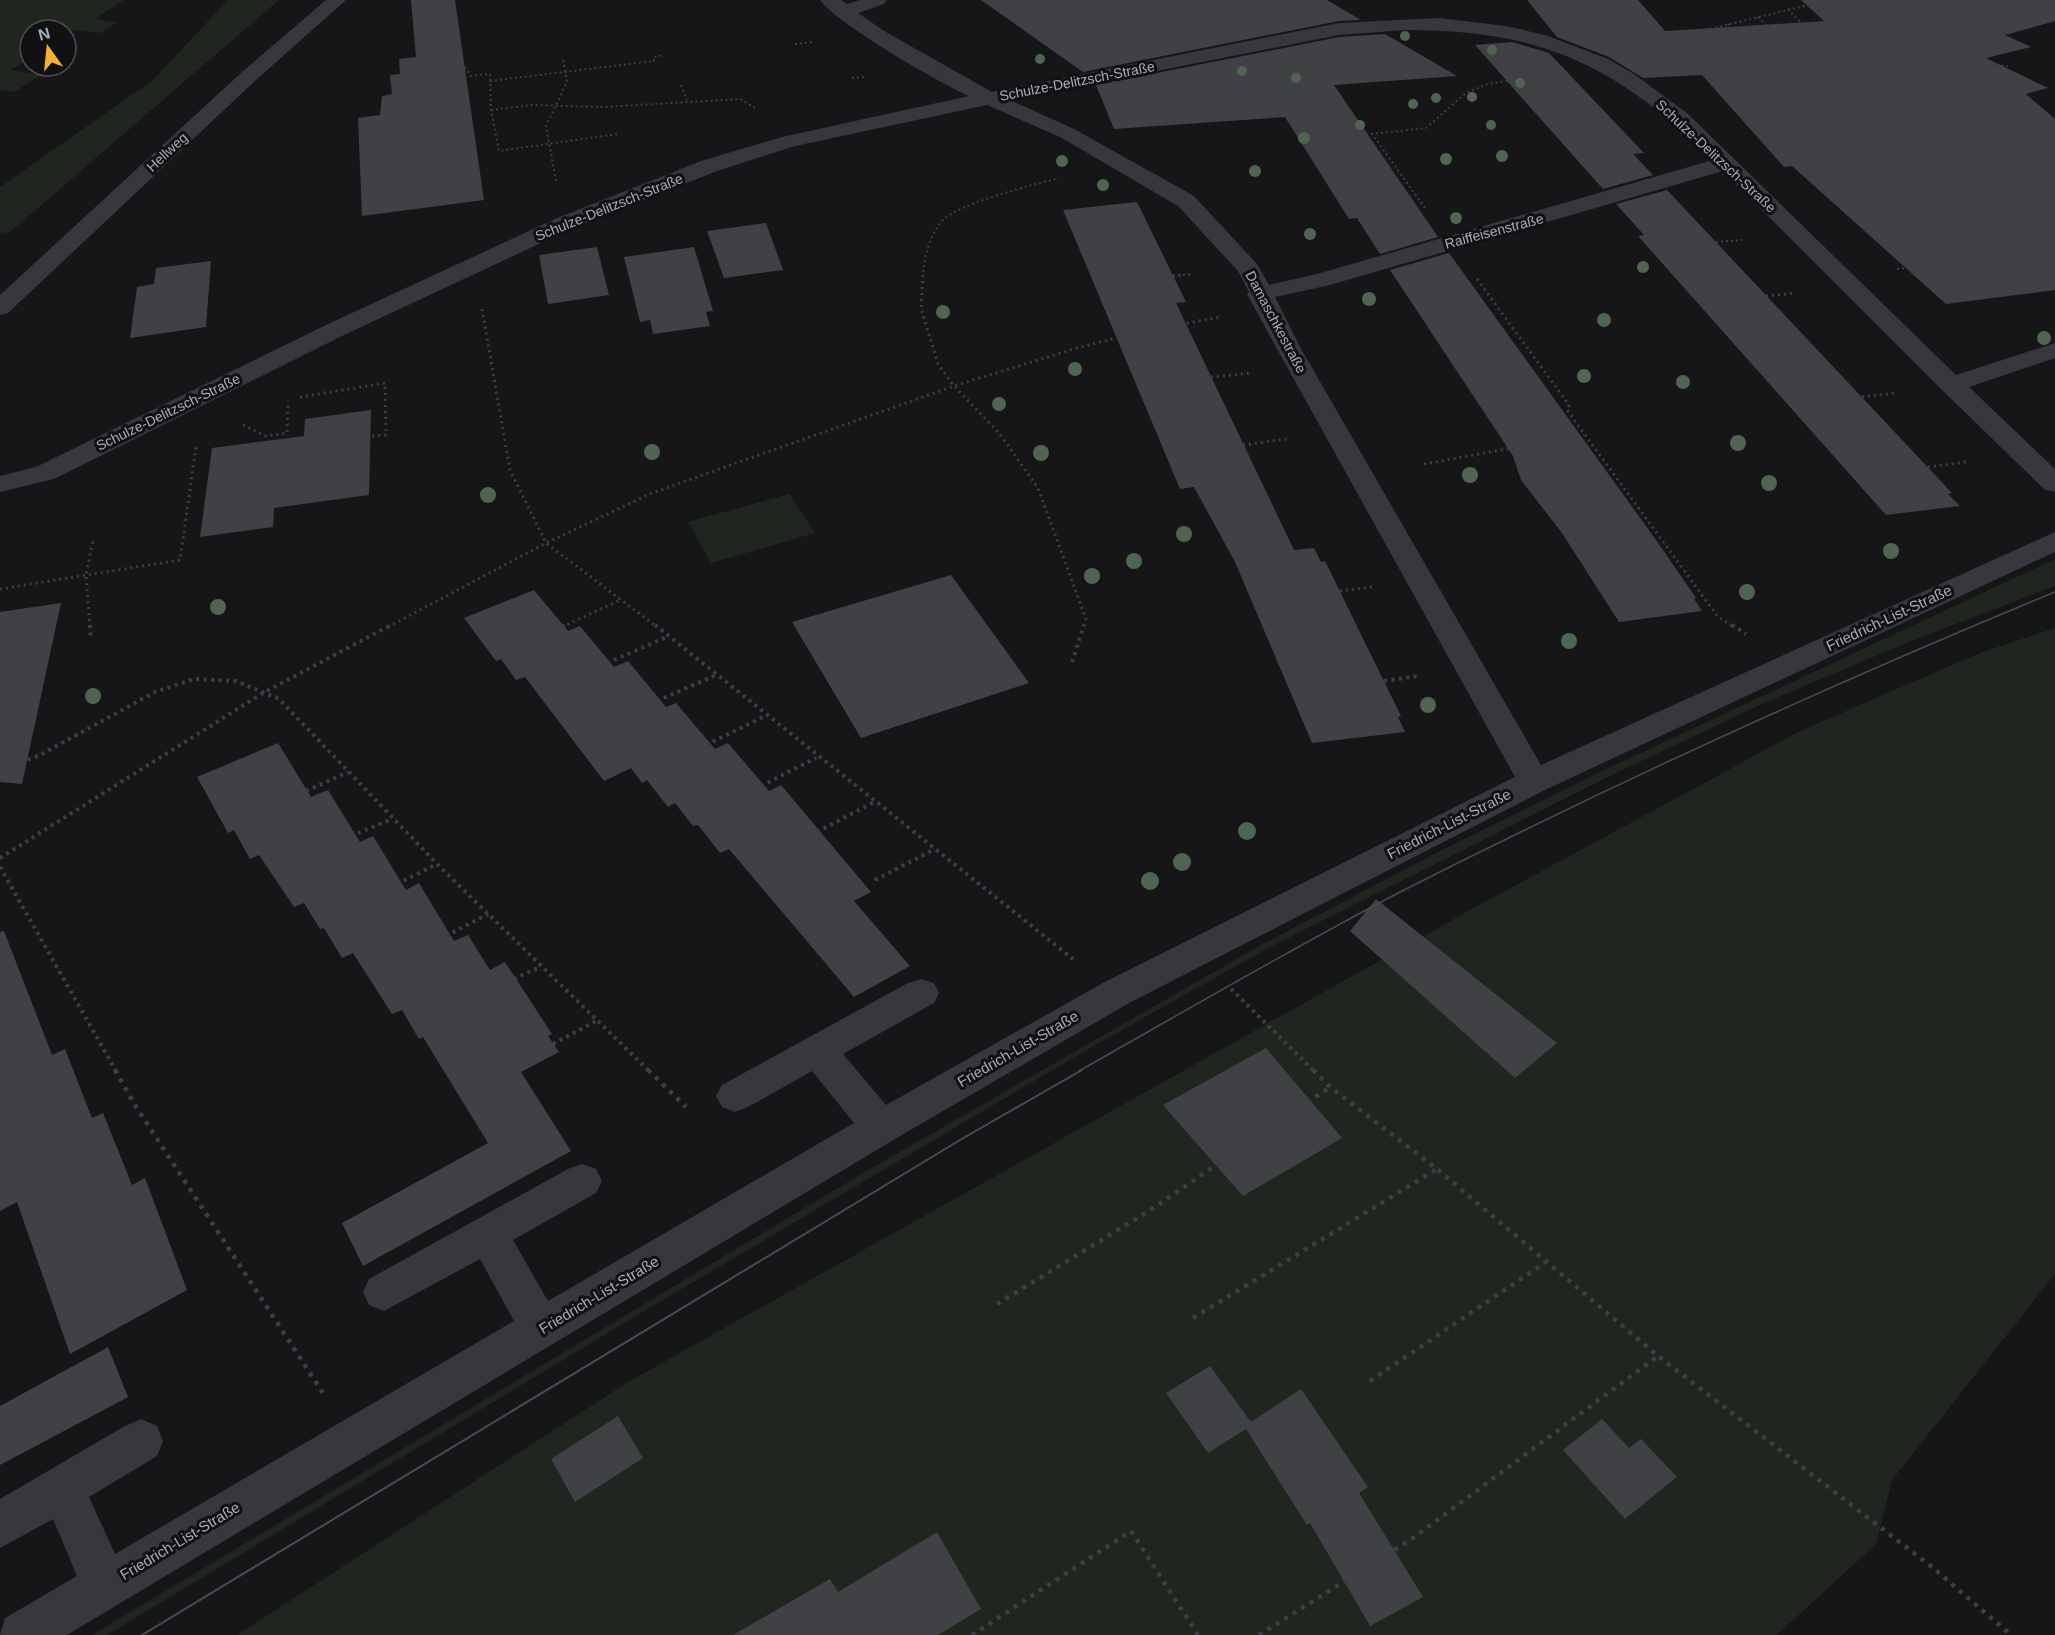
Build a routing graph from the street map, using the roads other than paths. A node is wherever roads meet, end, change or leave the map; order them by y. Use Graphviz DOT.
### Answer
graph roads {
  1 [pos="337,0"];
  2 [pos="878,0"];
  3 [pos="836,6"];
  4 [pos="988,99"];
  5 [pos="1726,163"];
  6 [pos="0,272"];
  7 [pos="36,275"];
  8 [pos="1264,300"];
  9 [pos="0,308"];
  10 [pos="2055,350"];
  11 [pos="1951,385"];
  12 [pos="0,484"];
  13 [pos="2055,484"];
  14 [pos="2055,541"];
  15 [pos="1534,782"];
  16 [pos="921,993"];
  17 [pos="817,1050"];
  18 [pos="735,1096"];
  19 [pos="880,1127"];
  20 [pos="582,1181"];
  21 [pos="488,1234"];
  22 [pos="384,1292"];
  23 [pos="541,1329"];
  24 [pos="141,1441"];
  25 [pos="63,1489"];
  26 [pos="0,1525"];
  27 [pos="105,1586"];
  28 [pos="22,1635"];
  1 -- 7 [label="street, Hellweg"];
  2 -- 3 [label="street"];
  3 -- 4 [label="street, Damaschkestraße"];
  4 -- 5 [label="street, Schulze-Delitzsch-Straße"];
  4 -- 8 [label="street, Damaschkestraße"];
  4 -- 12 [label="street, Schulze-Delitzsch-Straße"];
  5 -- 8 [label="street, Raiffeisenstraße"];
  5 -- 11 [label="street, Schulze-Delitzsch-Straße"];
  6 -- 7 [label="street"];
  7 -- 9 [label="street, Hellweg"];
  8 -- 15 [label="street, Damaschkestraße"];
  10 -- 11 [label="street"];
  11 -- 13 [label="street, Schulze-Delitzsch-Straße"];
  14 -- 15 [label="street, Friedrich-List-Straße"];
  15 -- 19 [label="street, Friedrich-List-Straße"];
  16 -- 17 [label="street"];
  17 -- 18 [label="street"];
  17 -- 19 [label="street"];
  19 -- 23 [label="street, Friedrich-List-Straße"];
  20 -- 21 [label="street"];
  21 -- 22 [label="street"];
  21 -- 23 [label="street"];
  23 -- 27 [label="street, Friedrich-List-Straße"];
  24 -- 25 [label="street"];
  25 -- 26 [label="street"];
  25 -- 27 [label="street"];
  27 -- 28 [label="street, Friedrich-List-Straße"];
}
